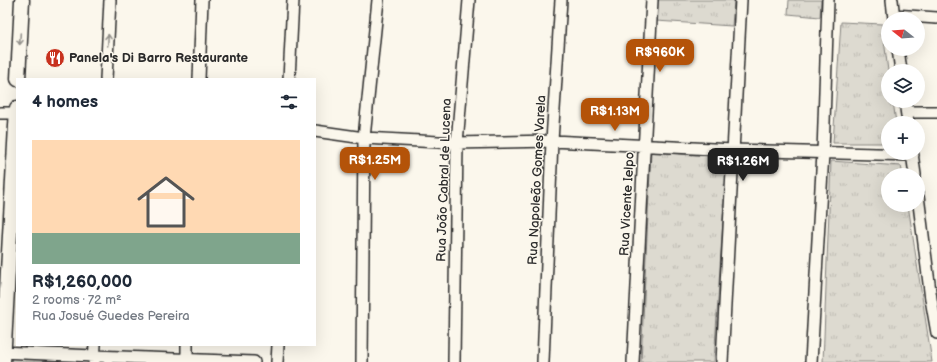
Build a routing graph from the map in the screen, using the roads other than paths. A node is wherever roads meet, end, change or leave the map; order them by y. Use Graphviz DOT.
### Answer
graph roads {
  1 [pos="22,0"];
  2 [pos="110,0"];
  3 [pos="202,0"];
  4 [pos="293,0"];
  5 [pos="378,0"];
  6 [pos="469,0"];
  7 [pos="560,0"];
  8 [pos="652,0"];
  9 [pos="741,0"];
  10 [pos="828,0"];
  11 [pos="892,0"];
  12 [pos="893,12"];
  13 [pos="925,18"];
  14 [pos="937,18"];
  15 [pos="18,78"];
  16 [pos="106,78"];
  17 [pos="199,78"];
  18 [pos="289,78"];
  19 [pos="916,108"];
  20 [pos="937,112"];
  21 [pos="0,113"];
  22 [pos="16,113"];
  23 [pos="16,129"];
  24 [pos="316,131"];
  25 [pos="364,138"];
  26 [pos="552,140"];
  27 [pos="457,143"];
  28 [pos="645,145"];
  29 [pos="733,150"];
  30 [pos="823,153"];
  31 [pos="881,154"];
  32 [pos="920,212"];
  33 [pos="937,333"];
  34 [pos="95,346"];
  35 [pos="188,346"];
  36 [pos="278,346"];
  37 [pos="2,355"];
  38 [pos="94,359"];
  39 [pos="187,360"];
  40 [pos="254,362"];
  41 [pos="277,362"];
  42 [pos="362,362"];
  43 [pos="454,362"];
  44 [pos="543,362"];
  45 [pos="633,362"];
  46 [pos="722,362"];
  47 [pos="811,362"];
  1 -- 15 [label="main road, one-way"];
  16 -- 2 [label="street, one-way"];
  3 -- 17 [label="street"];
  4 -- 18 [label="street"];
  5 -- 25 [label="street"];
  6 -- 27 [label="street, Rua João Cabral de Lucena"];
  7 -- 26 [label="street, Rua Napoleão Gomes Varela"];
  8 -- 28 [label="street, Rua Vicente Ielpo"];
  9 -- 29 [label="street"];
  10 -- 30 [label="street"];
  11 -- 12 [label="street"];
  13 -- 14 [label="street"];
  19 -- 20 [label="street"];
  21 -- 22 [label="street"];
  23 -- 37 [label="main road"];
  24 -- 25 [label="street"];
  25 -- 27 [label="street"];
  25 -- 42 [label="street"];
  26 -- 27 [label="street"];
  26 -- 28 [label="street"];
  26 -- 44 [label="street, Rua Napoleão Gomes Varela"];
  27 -- 43 [label="street, Rua João Cabral de Lucena"];
  28 -- 29 [label="street"];
  28 -- 45 [label="street, Rua Vicente Ielpo"];
  29 -- 30 [label="street"];
  29 -- 46 [label="street"];
  30 -- 31 [label="street"];
  30 -- 47 [label="street"];
  32 -- 33 [label="street"];
  34 -- 38 [label="street"];
  35 -- 39 [label="street"];
  36 -- 41 [label="street"];
  37 -- 38 [label="street"];
  38 -- 39 [label="street"];
  39 -- 40 [label="street"];
}
